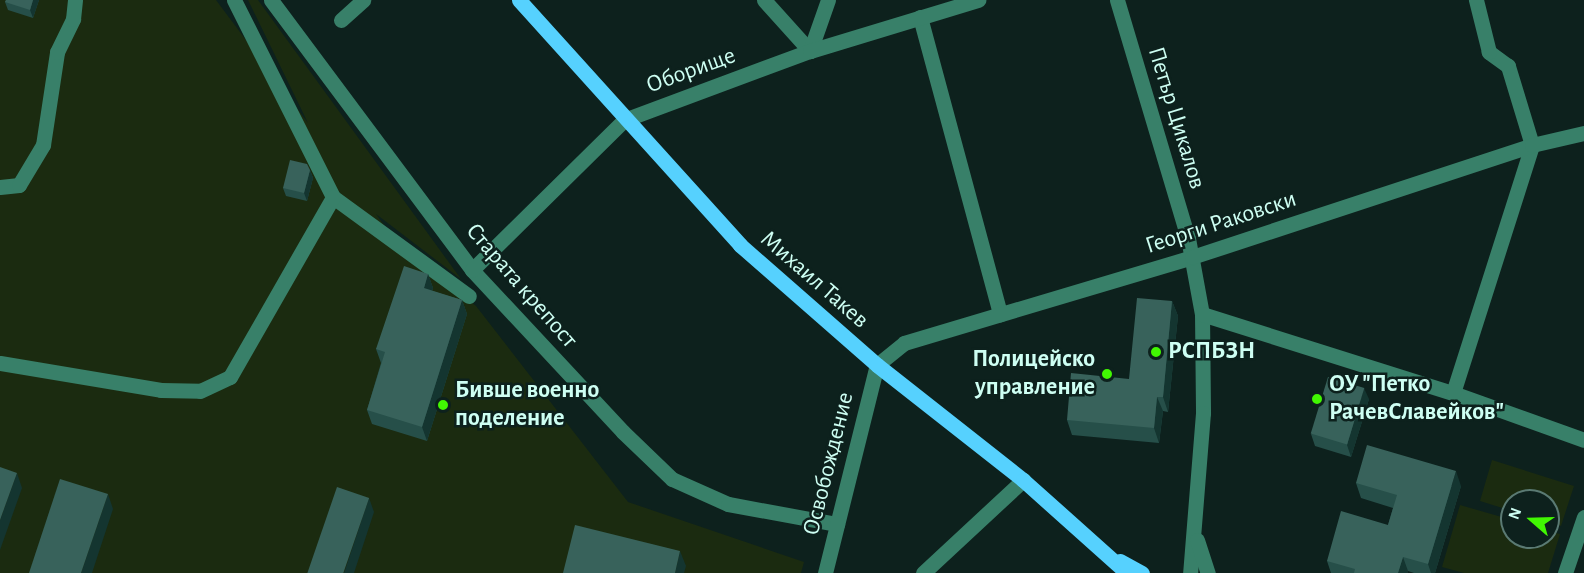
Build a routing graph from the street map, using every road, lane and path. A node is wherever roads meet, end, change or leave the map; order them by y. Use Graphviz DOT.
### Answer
graph roads {
  1 [pos="75,0"];
  2 [pos="234,0"];
  3 [pos="271,0"];
  4 [pos="363,0"];
  5 [pos="519,0"];
  6 [pos="764,0"];
  7 [pos="828,0"];
  8 [pos="978,0"];
  9 [pos="1117,0"];
  10 [pos="1476,0"];
  11 [pos="920,17"];
  12 [pos="341,20"];
  13 [pos="810,51"];
  14 [pos="624,120"];
  15 [pos="1584,133"];
  16 [pos="1532,145"];
  17 [pos="0,187"];
  18 [pos="333,197"];
  19 [pos="1192,257"];
  20 [pos="472,270"];
  21 [pos="469,296"];
  22 [pos="1000,314"];
  23 [pos="1202,314"];
  24 [pos="0,363"];
  25 [pos="877,365"];
  26 [pos="1454,393"];
  27 [pos="1584,440"];
  28 [pos="1023,480"];
  29 [pos="1584,517"];
  30 [pos="837,524"];
  31 [pos="1196,537"];
  32 [pos="1114,558"];
  33 [pos="825,573"];
  34 [pos="923,573"];
  35 [pos="1127,573"];
  36 [pos="1142,573"];
  37 [pos="1190,573"];
  38 [pos="1208,573"];
  39 [pos="1565,573"];
  1 -- 17 [label="street"];
  2 -- 18 [label="street"];
  3 -- 20 [label="street, Старата крепост"];
  4 -- 12 [label="street"];
  5 -- 14 [label="main road, Михаил Такев"];
  6 -- 13 [label="street"];
  7 -- 13 [label="street"];
  8 -- 11 [label="street, Оборище"];
  9 -- 19 [label="street, Петър Цикалов"];
  10 -- 16 [label="street"];
  11 -- 13 [label="street, Оборище"];
  11 -- 22 [label="street"];
  13 -- 14 [label="street, Оборище"];
  14 -- 20 [label="street, Оборище"];
  14 -- 25 [label="main road, Михаил Такев"];
  15 -- 16 [label="street, Георги Раковски"];
  16 -- 19 [label="street, Георги Раковски"];
  16 -- 26 [label="street"];
  18 -- 21 [label="street"];
  18 -- 24 [label="street"];
  19 -- 22 [label="street, Георги Раковски"];
  19 -- 23 [label="street, Петър Цикалов"];
  20 -- 30 [label="street, Старата крепост"];
  22 -- 25 [label="street, Георги Раковски"];
  23 -- 26 [label="street"];
  23 -- 31 [label="street, Петър Цикалов"];
  25 -- 28 [label="main road, Михаил Такев"];
  25 -- 30 [label="street, Освобождение"];
  26 -- 27 [label="street"];
  28 -- 32 [label="main road, Михаил Такев"];
  28 -- 34 [label="street"];
  29 -- 39 [label="street"];
  30 -- 33 [label="street, Освобождение"];
  31 -- 37 [label="street, Петър Цикалов"];
  31 -- 38 [label="street, Петър Цикалов"];
  32 -- 35 [label="main road, Михаил Такев"];
  32 -- 36 [label="main road, Михаил Такев"];
}
